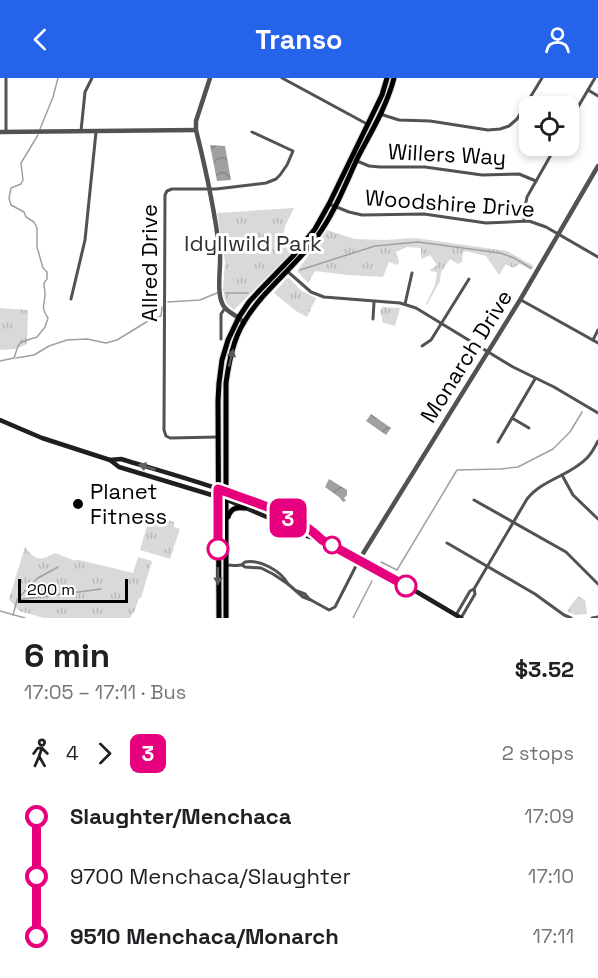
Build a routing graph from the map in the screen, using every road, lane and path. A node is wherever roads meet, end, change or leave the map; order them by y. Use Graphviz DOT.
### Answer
graph roads {
  1 [pos="6,78"];
  2 [pos="92,78"];
  3 [pos="210,78"];
  4 [pos="282,78"];
  5 [pos="387,78"];
  6 [pos="394,78"];
  7 [pos="542,78"];
  8 [pos="595,78"];
  9 [pos="588,90"];
  10 [pos="598,96"];
  11 [pos="579,105"];
  12 [pos="380,114"];
  13 [pos="367,124"];
  14 [pos="196,130"];
  15 [pos="3,132"];
  16 [pos="81,132"];
  17 [pos="96,132"];
  18 [pos="252,132"];
  19 [pos="550,156"];
  20 [pos="357,160"];
  21 [pos="598,166"];
  22 [pos="536,181"];
  23 [pos="209,189"];
  24 [pos="332,205"];
  25 [pos="524,221"];
  26 [pos="559,234"];
  27 [pos="598,257"];
  28 [pos="285,269"];
  29 [pos="412,273"];
  30 [pos="469,279"];
  31 [pos="71,298"];
  32 [pos="520,300"];
  33 [pos="374,302"];
  34 [pos="405,304"];
  35 [pos="225,308"];
  36 [pos="373,319"];
  37 [pos="241,320"];
  38 [pos="442,323"];
  39 [pos="598,330"];
  40 [pos="221,339"];
  41 [pos="592,340"];
  42 [pos="598,343"];
  43 [pos="422,346"];
  44 [pos="488,352"];
  45 [pos="535,379"];
  46 [pos="218,394"];
  47 [pos="226,405"];
  48 [pos="598,412"];
  49 [pos="513,418"];
  50 [pos="0,420"];
  51 [pos="529,428"];
  52 [pos="218,437"];
  53 [pos="598,441"];
  54 [pos="498,442"];
  55 [pos="110,460"];
  56 [pos="562,475"];
  57 [pos="218,489"];
  58 [pos="226,492"];
  59 [pos="218,496"];
  60 [pos="225,499"];
  61 [pos="474,500"];
  62 [pos="245,508"];
  63 [pos="598,519"];
  64 [pos="226,521"];
  65 [pos="513,522"];
  66 [pos="322,540"];
  67 [pos="447,543"];
  68 [pos="359,560"];
  69 [pos="226,565"];
  70 [pos="488,567"];
  71 [pos="598,584"];
  72 [pos="459,617"];
  73 [pos="598,617"];
  74 [pos="219,618"];
  75 [pos="226,618"];
  76 [pos="571,618"];
  77 [pos="592,618"];
  1 -- 15 [label="street"];
  2 -- 16 [label="street"];
  3 -- 14 [label="street"];
  4 -- 13 [label="street"];
  5 -- 13 [label="main road"];
  6 -- 12 [label="main road"];
  7 -- 12 [label="street"];
  8 -- 9 [label="street"];
  9 -- 10 [label="street"];
  9 -- 11 [label="street"];
  12 -- 20 [label="main road"];
  13 -- 24 [label="main road"];
  14 -- 17 [label="street"];
  14 -- 23 [label="street"];
  15 -- 16 [label="street"];
  16 -- 17 [label="street"];
  17 -- 31 [label="street"];
  18 -- 23 [label="street, Allred Drive"];
  19 -- 22 [label="street"];
  20 -- 22 [label="street, Willers Way"];
  20 -- 24 [label="main road"];
  21 -- 26 [label="street, Monarch Drive"];
  22 -- 25 [label="street"];
  23 -- 35 [label="street"];
  23 -- 52 [label="street, Allred Drive"];
  24 -- 25 [label="street, Woodshire Drive"];
  24 -- 28 [label="main road"];
  25 -- 26 [label="street, Woodshire Drive"];
  26 -- 27 [label="street, Woodshire Drive"];
  26 -- 32 [label="street, Monarch Drive"];
  28 -- 33 [label="street"];
  28 -- 37 [label="main road"];
  29 -- 34 [label="street"];
  30 -- 38 [label="street"];
  32 -- 41 [label="street"];
  32 -- 44 [label="street, Monarch Drive"];
  33 -- 34 [label="street"];
  33 -- 36 [label="street"];
  34 -- 38 [label="street"];
  35 -- 37 [label="street"];
  35 -- 40 [label="street"];
  37 -- 46 [label="main road"];
  47 -- 37 [label="main road, one-way"];
  38 -- 43 [label="street"];
  38 -- 44 [label="street"];
  39 -- 41 [label="street"];
  41 -- 42 [label="street"];
  44 -- 45 [label="street"];
  44 -- 68 [label="street, Monarch Drive"];
  45 -- 48 [label="street"];
  45 -- 49 [label="street"];
  46 -- 47 [label="main road"];
  46 -- 52 [label="main road"];
  47 -- 58 [label="main road"];
  49 -- 51 [label="street"];
  49 -- 54 [label="street"];
  50 -- 55 [label="main road"];
  52 -- 57 [label="main road"];
  53 -- 56 [label="street"];
  57 -- 55 [label="main road, one-way"];
  55 -- 59 [label="main road"];
  56 -- 63 [label="street"];
  56 -- 65 [label="street"];
  57 -- 58 [label="main road"];
  57 -- 59 [label="main road"];
  58 -- 60 [label="main road"];
  58 -- 66 [label="main road"];
  59 -- 60 [label="main road"];
  59 -- 74 [label="main road, one-way"];
  60 -- 62 [label="main road"];
  60 -- 64 [label="main road"];
  61 -- 65 [label="street"];
  62 -- 64 [label="main road"];
  62 -- 66 [label="main road"];
  64 -- 69 [label="main road"];
  65 -- 70 [label="street"];
  65 -- 71 [label="street"];
  66 -- 68 [label="main road"];
  67 -- 70 [label="street"];
  68 -- 69 [label="street"];
  68 -- 72 [label="main road"];
  69 -- 75 [label="main road"];
  70 -- 72 [label="street"];
  70 -- 76 [label="street"];
  73 -- 77 [label="street"];
}
